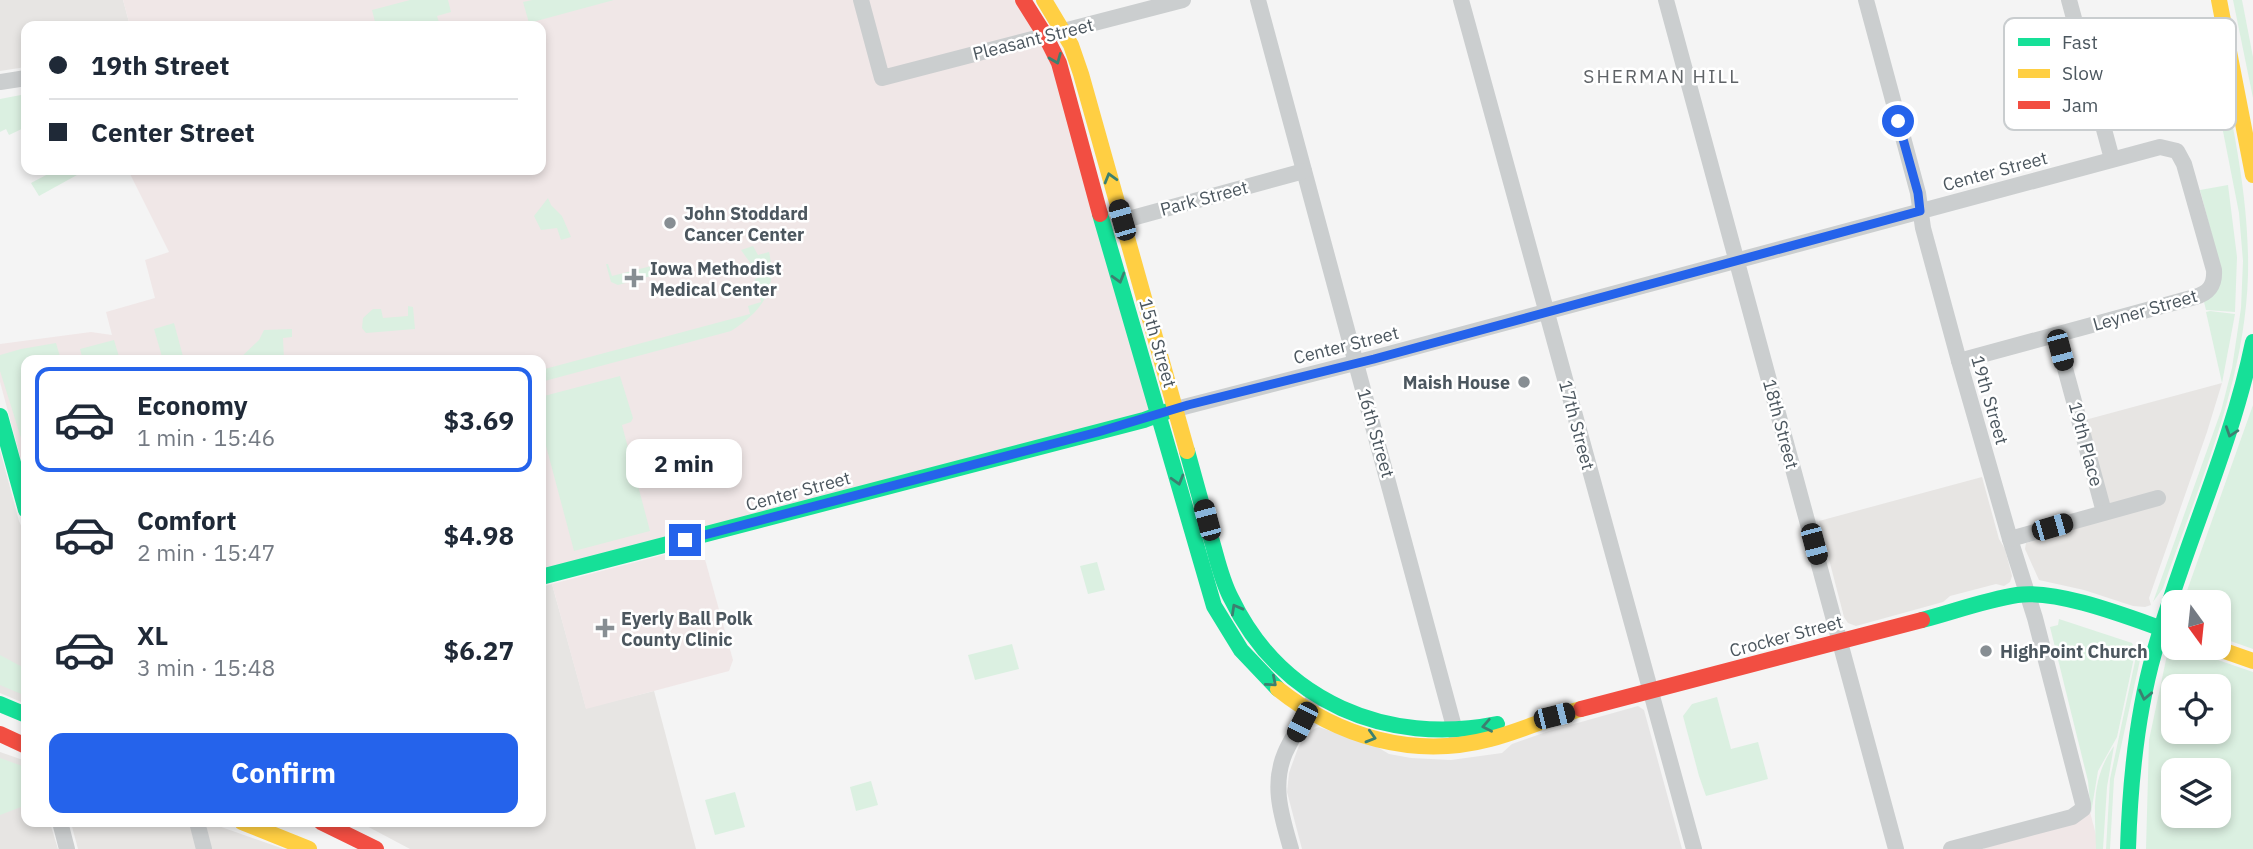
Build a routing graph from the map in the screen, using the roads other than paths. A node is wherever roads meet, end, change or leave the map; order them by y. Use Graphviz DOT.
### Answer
graph roads {
  1 [pos="861,0"];
  2 [pos="1023,0"];
  3 [pos="1044,0"];
  4 [pos="1183,0"];
  5 [pos="1258,0"];
  6 [pos="1461,0"];
  7 [pos="1666,0"];
  8 [pos="1866,0"];
  9 [pos="2069,0"];
  10 [pos="2219,0"];
  11 [pos="2074,18"];
  12 [pos="2222,18"];
  13 [pos="1063,31"];
  14 [pos="1045,35"];
  15 [pos="21,79"];
  16 [pos="0,82"];
  17 [pos="2236,88"];
  18 [pos="2104,130"];
  19 [pos="2112,159"];
  20 [pos="1304,171"];
  21 [pos="2253,175"];
  22 [pos="1920,211"];
  23 [pos="1122,220"];
  24 [pos="1103,226"];
  25 [pos="1737,259"];
  26 [pos="2208,290"];
  27 [pos="1546,311"];
  28 [pos="2056,335"];
  29 [pos="2253,342"];
  30 [pos="1356,362"];
  31 [pos="1959,362"];
  32 [pos="1176,409"];
  33 [pos="0,415"];
  34 [pos="1159,415"];
  35 [pos="21,492"];
  36 [pos="2158,498"];
  37 [pos="2104,512"];
  38 [pos="2010,539"];
  39 [pos="546,576"];
  40 [pos="2180,590"];
  41 [pos="2027,595"];
  42 [pos="2161,629"];
  43 [pos="1840,642"];
  44 [pos="2161,648"];
  45 [pos="2231,653"];
  46 [pos="2253,660"];
  47 [pos="1651,692"];
  48 [pos="1315,694"];
  49 [pos="0,704"];
  50 [pos="1308,710"];
  51 [pos="21,713"];
  52 [pos="0,734"];
  53 [pos="1457,738"];
  54 [pos="0,743"];
  55 [pos="21,745"];
  56 [pos="21,747"];
  57 [pos="61,827"];
  58 [pos="198,827"];
  59 [pos="254,827"];
  60 [pos="331,827"];
  61 [pos="334,827"];
  62 [pos="67,849"];
  63 [pos="204,849"];
  64 [pos="309,849"];
  65 [pos="341,849"];
  66 [pos="376,849"];
  67 [pos="1291,849"];
  68 [pos="1694,849"];
  69 [pos="1896,849"];
  70 [pos="1951,849"];
  71 [pos="2128,849"];
  1 -- 14 [label="street, Pleasant Street"];
  2 -- 14 [label="street, 15th Street"];
  3 -- 13 [label="street, 15th Street"];
  4 -- 13 [label="street, Pleasant Street"];
  5 -- 20 [label="street, 16th Street"];
  6 -- 27 [label="street, 17th Street"];
  7 -- 25 [label="street, 18th Street"];
  8 -- 22 [label="street, 19th Street"];
  9 -- 11 [label="street"];
  10 -- 12 [label="street"];
  13 -- 14 [label="street, Pleasant Street"];
  23 -- 13 [label="street, 15th Street, one-way"];
  14 -- 24 [label="street, 15th Street, one-way"];
  15 -- 16 [label="street"];
  17 -- 21 [label="street"];
  18 -- 19 [label="street"];
  19 -- 22 [label="street, Center Street"];
  19 -- 26 [label="street, Center Street"];
  20 -- 23 [label="street, Park Street"];
  20 -- 30 [label="street, 16th Street"];
  22 -- 25 [label="street, Center Street"];
  22 -- 31 [label="street, 19th Street"];
  23 -- 24 [label="street, Park Street"];
  23 -- 32 [label="street, 15th Street"];
  24 -- 34 [label="street, 15th Street, one-way"];
  25 -- 27 [label="street, Center Street"];
  25 -- 43 [label="street, 18th Street"];
  26 -- 28 [label="street, Leyner Street"];
  27 -- 30 [label="street, Center Street"];
  27 -- 47 [label="street, 17th Street"];
  28 -- 31 [label="street, Leyner Street"];
  28 -- 37 [label="street, 19th Place"];
  29 -- 40 [label="street, one-way"];
  30 -- 32 [label="street, Center Street"];
  30 -- 53 [label="street, 16th Street"];
  31 -- 38 [label="street, 19th Street"];
  32 -- 34 [label="street, Center Street"];
  48 -- 32 [label="street, 15th Street, one-way"];
  33 -- 35 [label="street"];
  34 -- 39 [label="street, Center Street"];
  34 -- 50 [label="street, 15th Street, one-way"];
  36 -- 37 [label="street"];
  37 -- 38 [label="street"];
  38 -- 41 [label="street, 19th Street"];
  41 -- 42 [label="street, Crocker Street"];
  41 -- 43 [label="street, Crocker Street"];
  41 -- 70 [label="street, 19th Street"];
  43 -- 47 [label="street, Crocker Street"];
  43 -- 69 [label="street, 18th Street"];
  44 -- 71 [label="street, one-way"];
  45 -- 46 [label="street"];
  47 -- 53 [label="street, Crocker Street"];
  47 -- 68 [label="street, 17th Street"];
  48 -- 50 [label="street"];
  48 -- 53 [label="street, Crocker Street"];
  49 -- 51 [label="street"];
  50 -- 53 [label="street, Crocker Street, one-way"];
  50 -- 67 [label="street"];
  52 -- 55 [label="street"];
  54 -- 56 [label="street"];
  57 -- 62 [label="street"];
  58 -- 63 [label="street"];
  59 -- 64 [label="street"];
  60 -- 65 [label="street"];
  61 -- 66 [label="street"];
}
